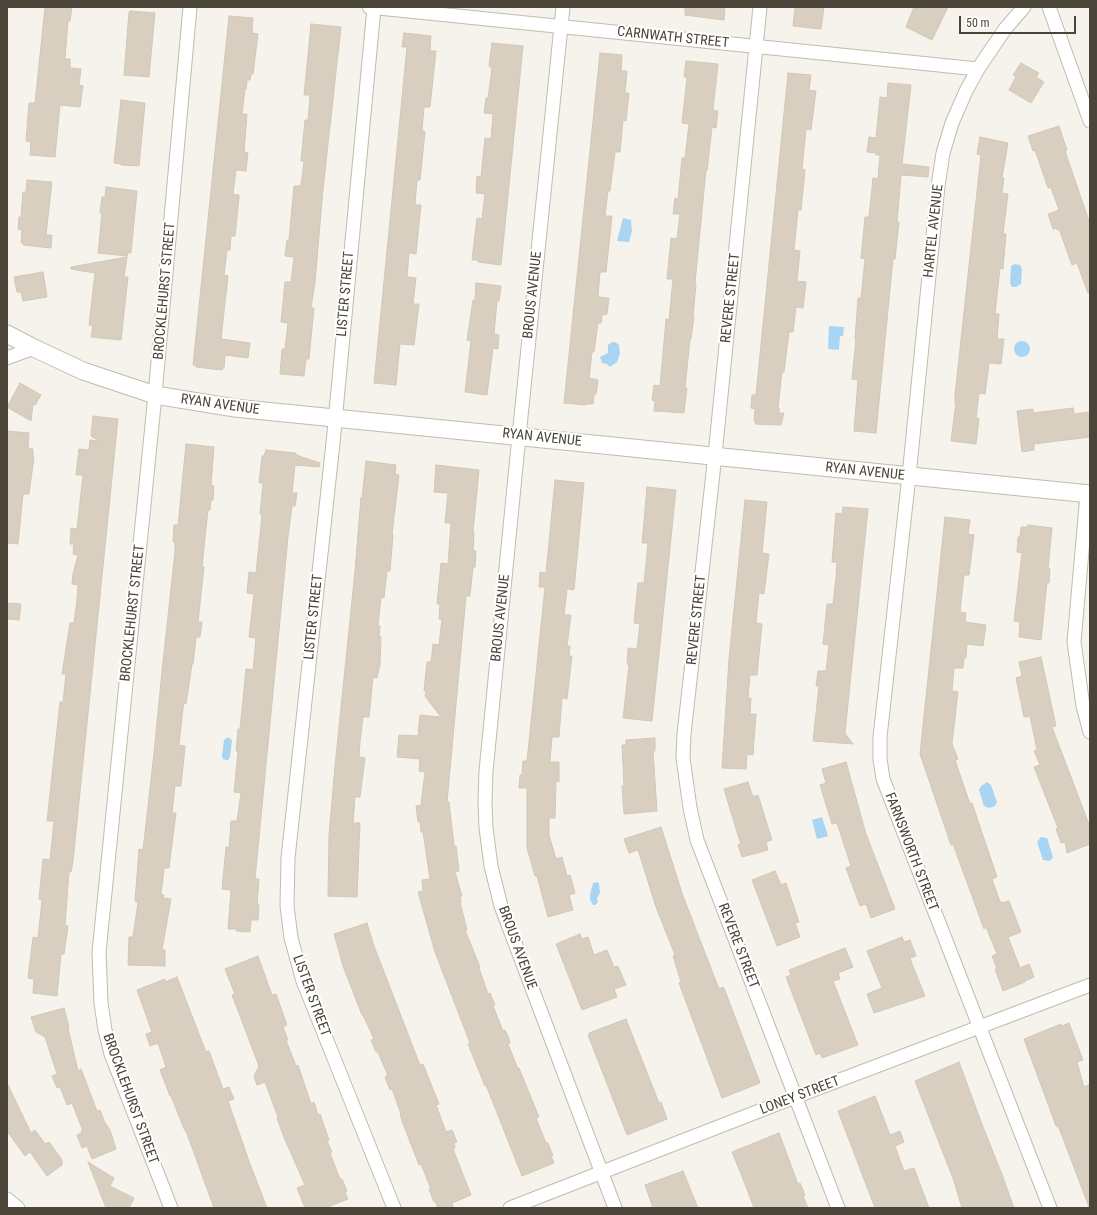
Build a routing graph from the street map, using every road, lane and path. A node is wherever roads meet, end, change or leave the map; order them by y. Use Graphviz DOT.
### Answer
graph roads {
  1 [pos="190,7"];
  2 [pos="371,7"];
  3 [pos="563,7"];
  4 [pos="760,7"];
  5 [pos="1024,7"];
  6 [pos="1049,7"];
  7 [pos="560,26"];
  8 [pos="756,46"];
  9 [pos="978,69"];
  10 [pos="1090,121"];
  11 [pos="7,334"];
  12 [pos="34,348"];
  13 [pos="7,358"];
  14 [pos="155,395"];
  15 [pos="335,418"];
  16 [pos="519,436"];
  17 [pos="715,455"];
  18 [pos="909,476"];
  19 [pos="1088,494"];
  20 [pos="1090,732"];
  21 [pos="1090,985"];
  22 [pos="980,1027"];
  23 [pos="795,1097"];
  24 [pos="601,1172"];
  25 [pos="7,1199"];
  26 [pos="18,1208"];
  27 [pos="171,1208"];
  28 [pos="394,1208"];
  29 [pos="510,1208"];
  30 [pos="615,1208"];
  31 [pos="838,1208"];
  32 [pos="1050,1208"];
  1 -- 14 [label="street, BROCKLEHURST STREET"];
  2 -- 7 [label="street, CARNWATH STREET"];
  2 -- 15 [label="street, LISTER STREET"];
  3 -- 7 [label="street, BROUS AVENUE"];
  4 -- 8 [label="street, REVERE STREET"];
  5 -- 9 [label="street, HARTEL AVENUE"];
  6 -- 10 [label="street"];
  7 -- 8 [label="street, CARNWATH STREET"];
  7 -- 16 [label="street, BROUS AVENUE"];
  8 -- 9 [label="street, CARNWATH STREET"];
  8 -- 17 [label="street, REVERE STREET"];
  9 -- 18 [label="street, HARTEL AVENUE"];
  11 -- 12 [label="street, RYAN AVENUE"];
  12 -- 13 [label="street"];
  12 -- 14 [label="street, RYAN AVENUE"];
  14 -- 15 [label="street, RYAN AVENUE"];
  14 -- 27 [label="street, BROCKLEHURST STREET"];
  15 -- 16 [label="street, RYAN AVENUE"];
  15 -- 28 [label="street, LISTER STREET"];
  16 -- 17 [label="street, RYAN AVENUE"];
  16 -- 24 [label="street, BROUS AVENUE"];
  17 -- 18 [label="street, RYAN AVENUE"];
  17 -- 23 [label="street, REVERE STREET"];
  18 -- 19 [label="street, RYAN AVENUE"];
  18 -- 22 [label="street, FARNSWORTH STREET"];
  19 -- 20 [label="street"];
  21 -- 22 [label="street, LONEY STREET"];
  22 -- 23 [label="street, LONEY STREET"];
  22 -- 32 [label="street, FARNSWORTH STREET"];
  23 -- 24 [label="street, LONEY STREET"];
  23 -- 31 [label="street, REVERE STREET"];
  24 -- 29 [label="street, LONEY STREET"];
  24 -- 30 [label="street, BROUS AVENUE"];
  25 -- 26 [label="street"];
}
